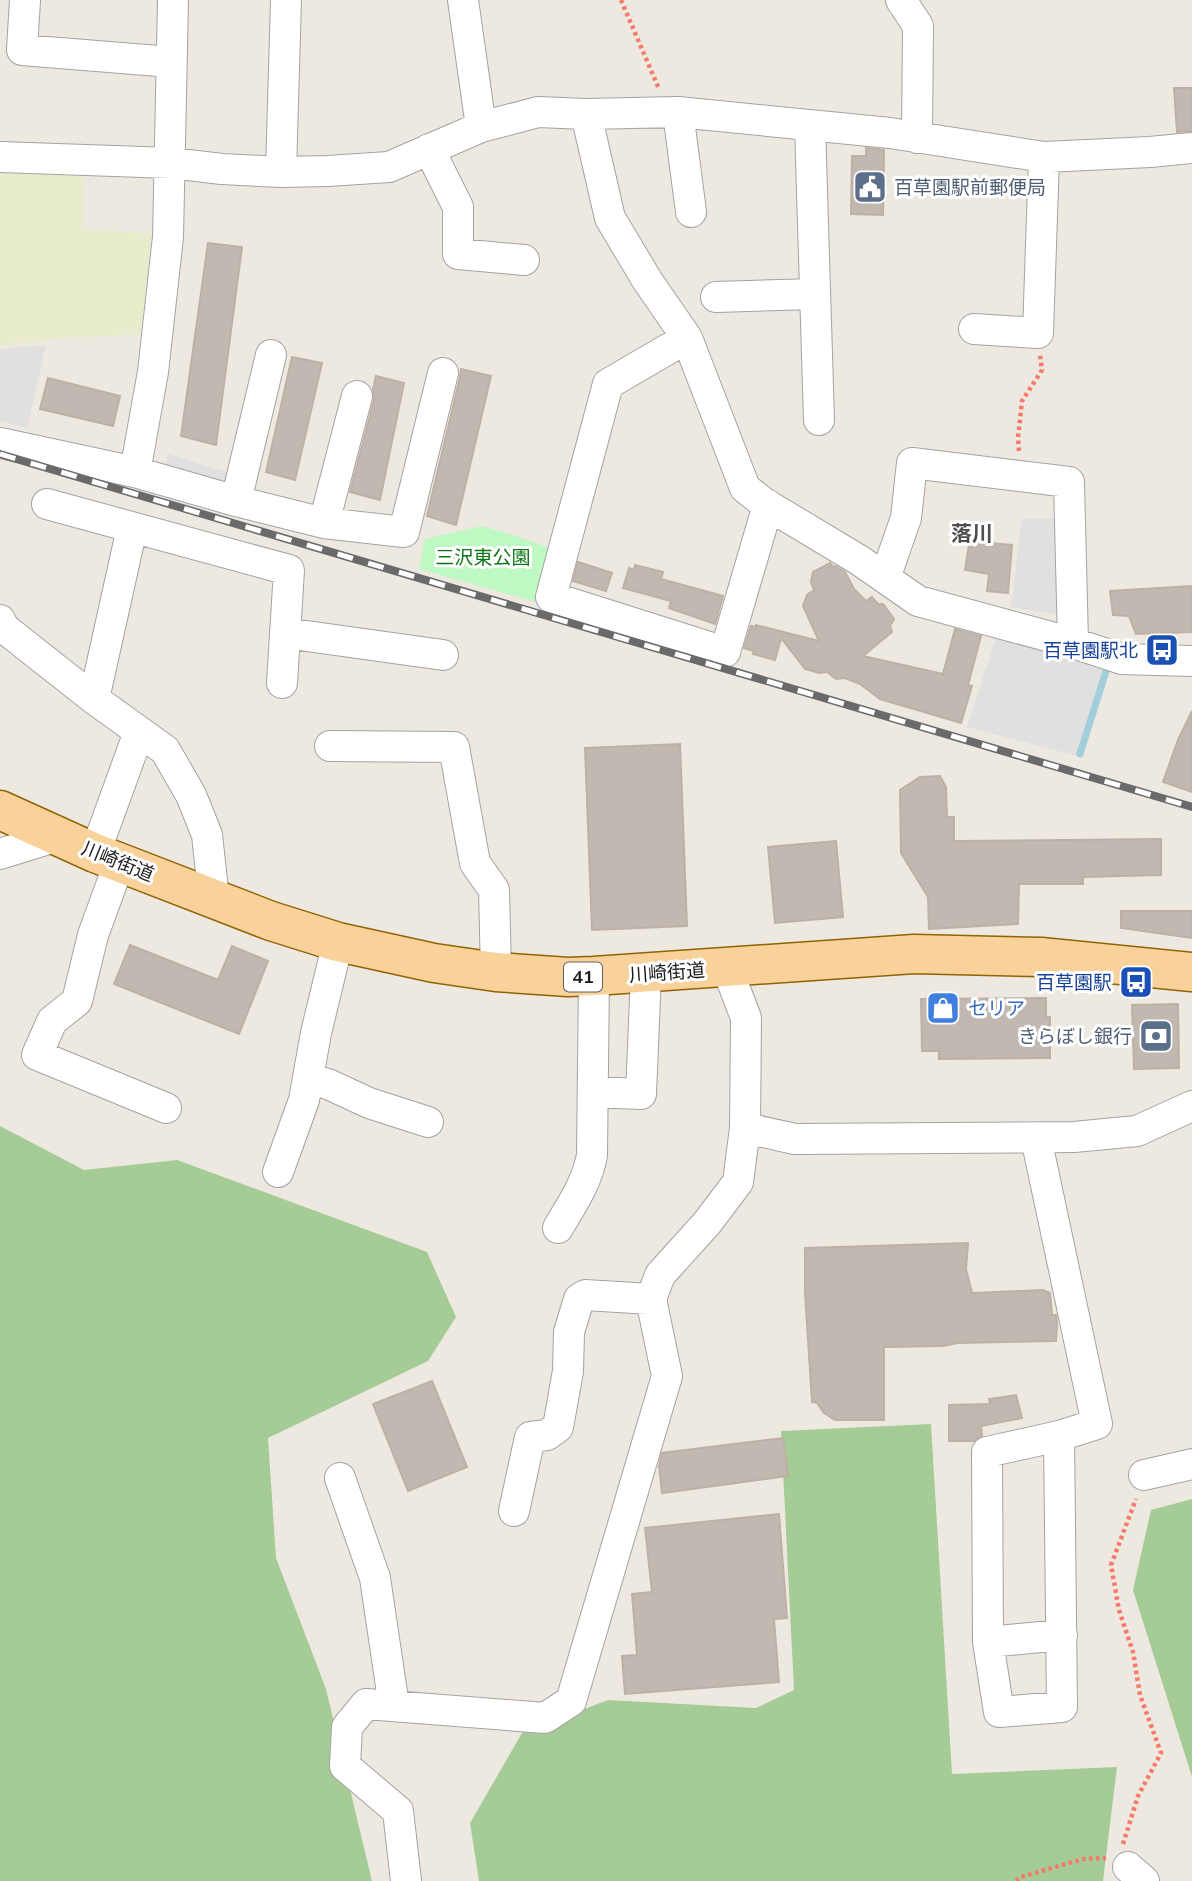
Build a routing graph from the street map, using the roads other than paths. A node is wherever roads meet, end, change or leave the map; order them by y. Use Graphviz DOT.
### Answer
graph roads {
  1 [pos="25,0"];
  2 [pos="173,0"];
  3 [pos="286,0"];
  4 [pos="463,0"];
  5 [pos="901,0"];
  6 [pos="171,62"];
  7 [pos="673,111"];
  8 [pos="586,114"];
  9 [pos="810,126"];
  10 [pos="481,127"];
  11 [pos="917,138"];
  12 [pos="1192,148"];
  13 [pos="429,149"];
  14 [pos="0,157"];
  15 [pos="1044,157"];
  16 [pos="171,163"];
  17 [pos="281,172"];
  18 [pos="691,212"];
  19 [pos="524,260"];
  20 [pos="815,294"];
  21 [pos="716,297"];
  22 [pos="974,329"];
  23 [pos="687,338"];
  24 [pos="271,355"];
  25 [pos="443,373"];
  26 [pos="357,396"];
  27 [pos="819,420"];
  28 [pos="0,443"];
  29 [pos="135,472"];
  30 [pos="236,501"];
  31 [pos="47,504"];
  32 [pos="768,505"];
  33 [pos="324,523"];
  34 [pos="132,528"];
  35 [pos="886,578"];
  36 [pos="0,620"];
  37 [pos="285,633"];
  38 [pos="1073,643"];
  39 [pos="443,655"];
  40 [pos="1192,661"];
  41 [pos="282,683"];
  42 [pos="94,699"];
  43 [pos="139,732"];
  44 [pos="330,746"];
  45 [pos="0,810"];
  46 [pos="58,836"];
  47 [pos="0,854"];
  48 [pos="107,857"];
  49 [pos="214,899"];
  50 [pos="338,942"];
  51 [pos="727,968"];
  52 [pos="496,972"];
  53 [pos="1192,972"];
  54 [pos="646,974"];
  55 [pos="594,976"];
  56 [pos="308,1079"];
  57 [pos="593,1092"];
  58 [pos="1192,1106"];
  59 [pos="166,1108"];
  60 [pos="428,1122"];
  61 [pos="745,1128"];
  62 [pos="1035,1138"];
  63 [pos="278,1172"];
  64 [pos="558,1227"];
  65 [pos="651,1298"];
  66 [pos="1059,1436"];
  67 [pos="1192,1464"];
  68 [pos="1144,1475"];
  69 [pos="341,1478"];
  70 [pos="514,1511"];
  71 [pos="1062,1635"];
  72 [pos="988,1642"];
  73 [pos="394,1706"];
  74 [pos="407,1881"];
  1 -- 6 [label="street"];
  2 -- 6 [label="street"];
  3 -- 17 [label="street"];
  4 -- 10 [label="street"];
  5 -- 11 [label="street"];
  6 -- 16 [label="street"];
  7 -- 8 [label="street"];
  7 -- 9 [label="street"];
  7 -- 18 [label="street"];
  8 -- 10 [label="street"];
  8 -- 23 [label="street"];
  9 -- 11 [label="street"];
  9 -- 20 [label="street"];
  10 -- 13 [label="street"];
  11 -- 15 [label="street"];
  12 -- 15 [label="street"];
  13 -- 17 [label="street"];
  13 -- 19 [label="street"];
  14 -- 16 [label="street"];
  15 -- 22 [label="street"];
  16 -- 17 [label="street"];
  16 -- 29 [label="street"];
  20 -- 21 [label="street"];
  20 -- 27 [label="street"];
  23 -- 32 [label="street"];
  23 -- 32 [label="street"];
  24 -- 30 [label="street"];
  25 -- 33 [label="street"];
  26 -- 33 [label="street"];
  28 -- 29 [label="street"];
  29 -- 30 [label="street"];
  30 -- 33 [label="street"];
  31 -- 34 [label="street"];
  32 -- 35 [label="street"];
  34 -- 37 [label="street"];
  34 -- 42 [label="street"];
  35 -- 38 [label="street"];
  35 -- 38 [label="street"];
  36 -- 42 [label="street"];
  37 -- 39 [label="street"];
  37 -- 41 [label="street"];
  38 -- 40 [label="street"];
  42 -- 43 [label="street"];
  43 -- 48 [label="street"];
  43 -- 49 [label="street"];
  44 -- 52 [label="street"];
  45 -- 46 [label="main road, 川崎街道 / 41"];
  46 -- 47 [label="street"];
  46 -- 48 [label="main road, 川崎街道 / 41"];
  48 -- 49 [label="main road, 川崎街道 / 41"];
  48 -- 59 [label="street"];
  49 -- 50 [label="main road, 川崎街道 / 41"];
  50 -- 52 [label="main road, 川崎街道 / 41"];
  50 -- 56 [label="street"];
  51 -- 53 [label="main road, 川崎街道 / 41"];
  51 -- 54 [label="main road, 川崎街道 / 41"];
  51 -- 61 [label="street"];
  52 -- 55 [label="main road, 川崎街道 / 41"];
  54 -- 55 [label="main road, 川崎街道 / 41"];
  54 -- 57 [label="street"];
  55 -- 57 [label="street"];
  56 -- 60 [label="street"];
  56 -- 63 [label="street"];
  57 -- 64 [label="street"];
  58 -- 62 [label="street"];
  61 -- 62 [label="street"];
  61 -- 65 [label="street"];
  62 -- 66 [label="street"];
  65 -- 70 [label="street"];
  65 -- 73 [label="street"];
  66 -- 71 [label="street"];
  66 -- 72 [label="street"];
  67 -- 68 [label="street"];
  69 -- 73 [label="street"];
  71 -- 72 [label="street"];
  71 -- 72 [label="street"];
  73 -- 74 [label="street"];
}
